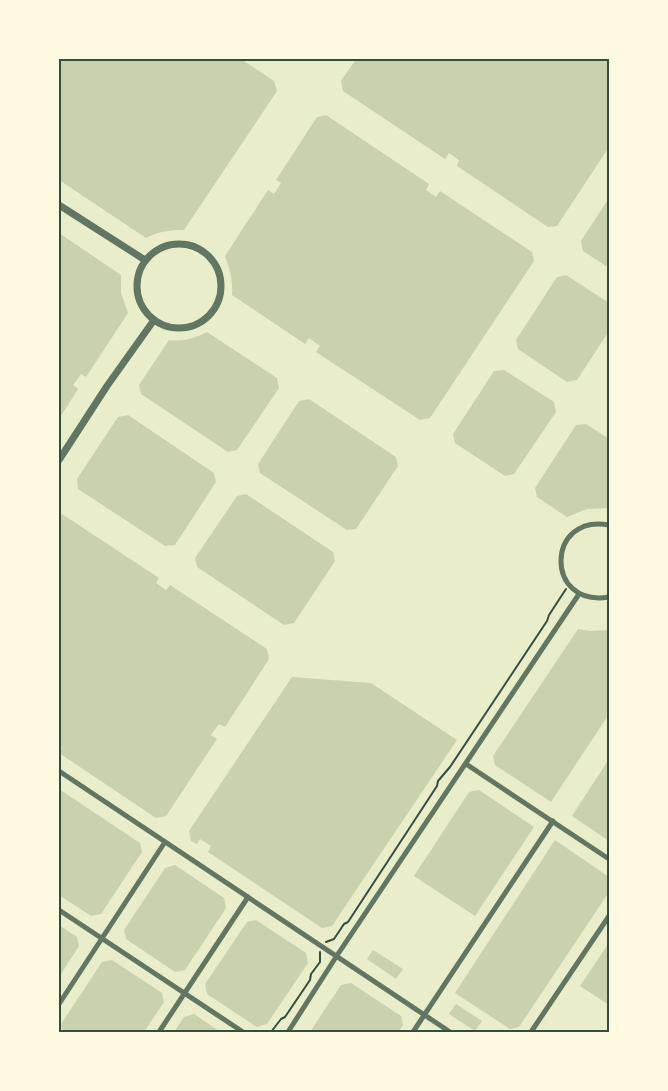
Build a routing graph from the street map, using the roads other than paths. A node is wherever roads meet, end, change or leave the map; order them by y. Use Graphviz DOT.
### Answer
graph roads {
  1 [pos="59,205"];
  2 [pos="145,260"];
  3 [pos="154,320"];
  4 [pos="59,460"];
  5 [pos="609,525"];
  6 [pos="579,594"];
  7 [pos="609,597"];
  8 [pos="466,764"];
  9 [pos="59,771"];
  10 [pos="553,821"];
  11 [pos="165,842"];
  12 [pos="609,859"];
  13 [pos="248,897"];
  14 [pos="59,910"];
  15 [pos="609,916"];
  16 [pos="101,939"];
  17 [pos="336,956"];
  18 [pos="184,994"];
  19 [pos="59,1004"];
  20 [pos="424,1015"];
  21 [pos="160,1032"];
  22 [pos="243,1032"];
  23 [pos="288,1032"];
  24 [pos="413,1032"];
  25 [pos="450,1032"];
  26 [pos="532,1032"];
  1 -- 2 [label="street"];
  2 -- 3 [label="street"];
  2 -- 3 [label="street"];
  3 -- 4 [label="street"];
  5 -- 6 [label="street"];
  6 -- 7 [label="street"];
  6 -- 8 [label="street"];
  8 -- 10 [label="street"];
  8 -- 17 [label="street"];
  9 -- 11 [label="street"];
  10 -- 12 [label="street"];
  10 -- 20 [label="street"];
  11 -- 13 [label="street"];
  11 -- 16 [label="street"];
  13 -- 17 [label="street"];
  13 -- 18 [label="street"];
  14 -- 16 [label="street"];
  15 -- 26 [label="street"];
  16 -- 18 [label="street"];
  16 -- 19 [label="street"];
  17 -- 20 [label="street"];
  17 -- 23 [label="street"];
  18 -- 21 [label="street"];
  18 -- 22 [label="street"];
  20 -- 24 [label="street"];
  20 -- 25 [label="street"];
}
